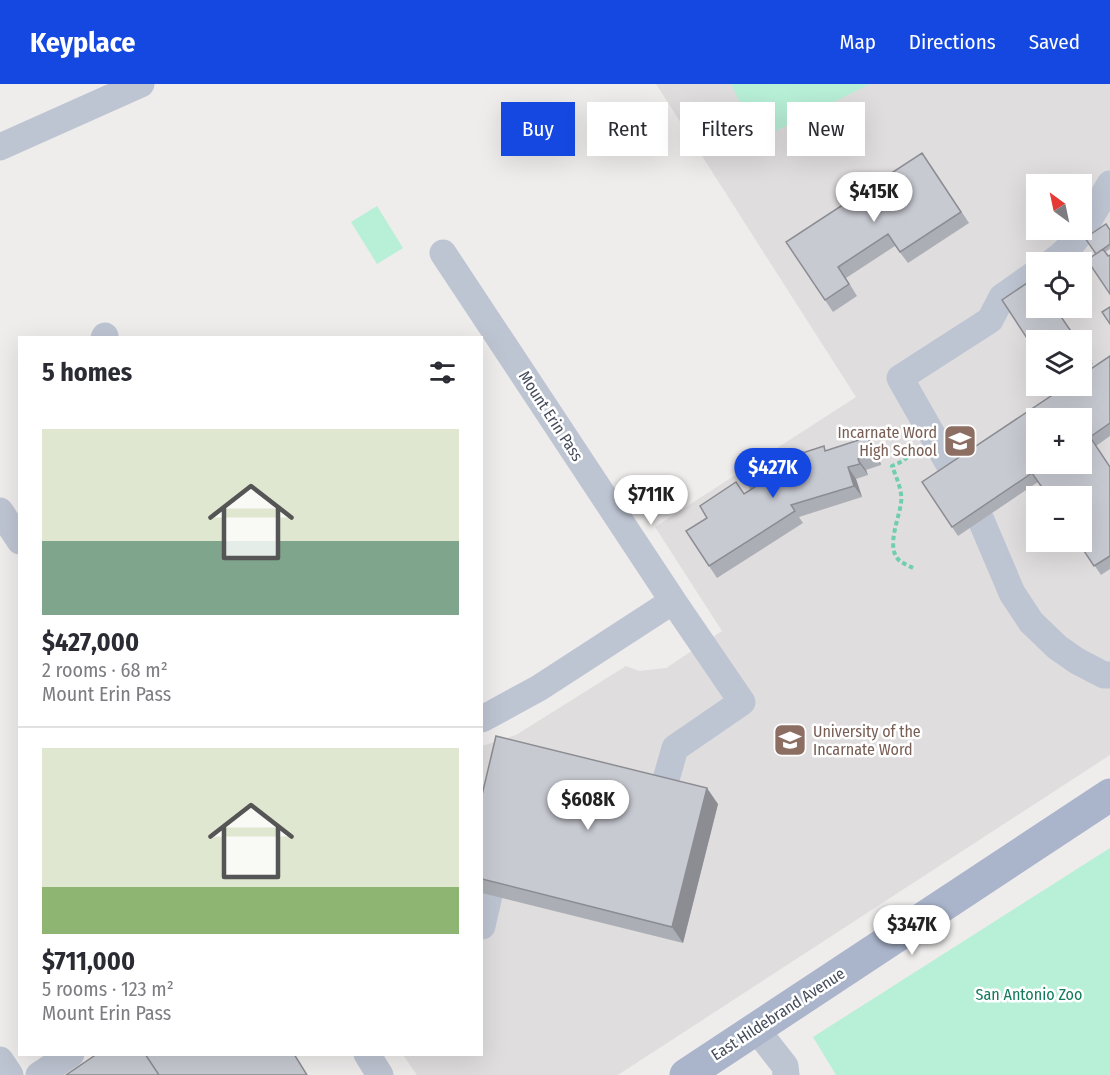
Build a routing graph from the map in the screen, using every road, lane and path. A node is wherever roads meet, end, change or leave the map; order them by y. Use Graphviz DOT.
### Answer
graph roads {
  1 [pos="141,84"];
  2 [pos="0,147"];
  3 [pos="1110,184"];
  4 [pos="1066,252"];
  5 [pos="443,253"];
  6 [pos="1026,280"];
  7 [pos="932,436"];
  8 [pos="954,473"];
  9 [pos="981,520"];
  10 [pos="913,568"];
  11 [pos="673,601"];
  12 [pos="1110,675"];
  13 [pos="483,718"];
  14 [pos="663,790"];
  15 [pos="1110,795"];
  16 [pos="489,895"];
  17 [pos="483,922"];
  18 [pos="756,1029"];
  19 [pos="68,1056"];
  20 [pos="0,1060"];
  21 [pos="10,1075"];
  22 [pos="39,1075"];
  23 [pos="686,1075"];
  24 [pos="786,1075"];
  1 -- 2 [label="street"];
  3 -- 4 [label="street"];
  5 -- 11 [label="street, Mount Erin Pass"];
  6 -- 7 [label="street"];
  7 -- 8 [label="street"];
  7 -- 10 [label="path"];
  9 -- 12 [label="street"];
  11 -- 13 [label="street"];
  11 -- 14 [label="street, Mount Erin Pass"];
  15 -- 18 [label="main road, East Hildebrand Avenue"];
  16 -- 17 [label="street"];
  18 -- 23 [label="main road, East Hildebrand Avenue"];
  18 -- 24 [label="street"];
  19 -- 22 [label="street"];
  20 -- 21 [label="street"];
}
